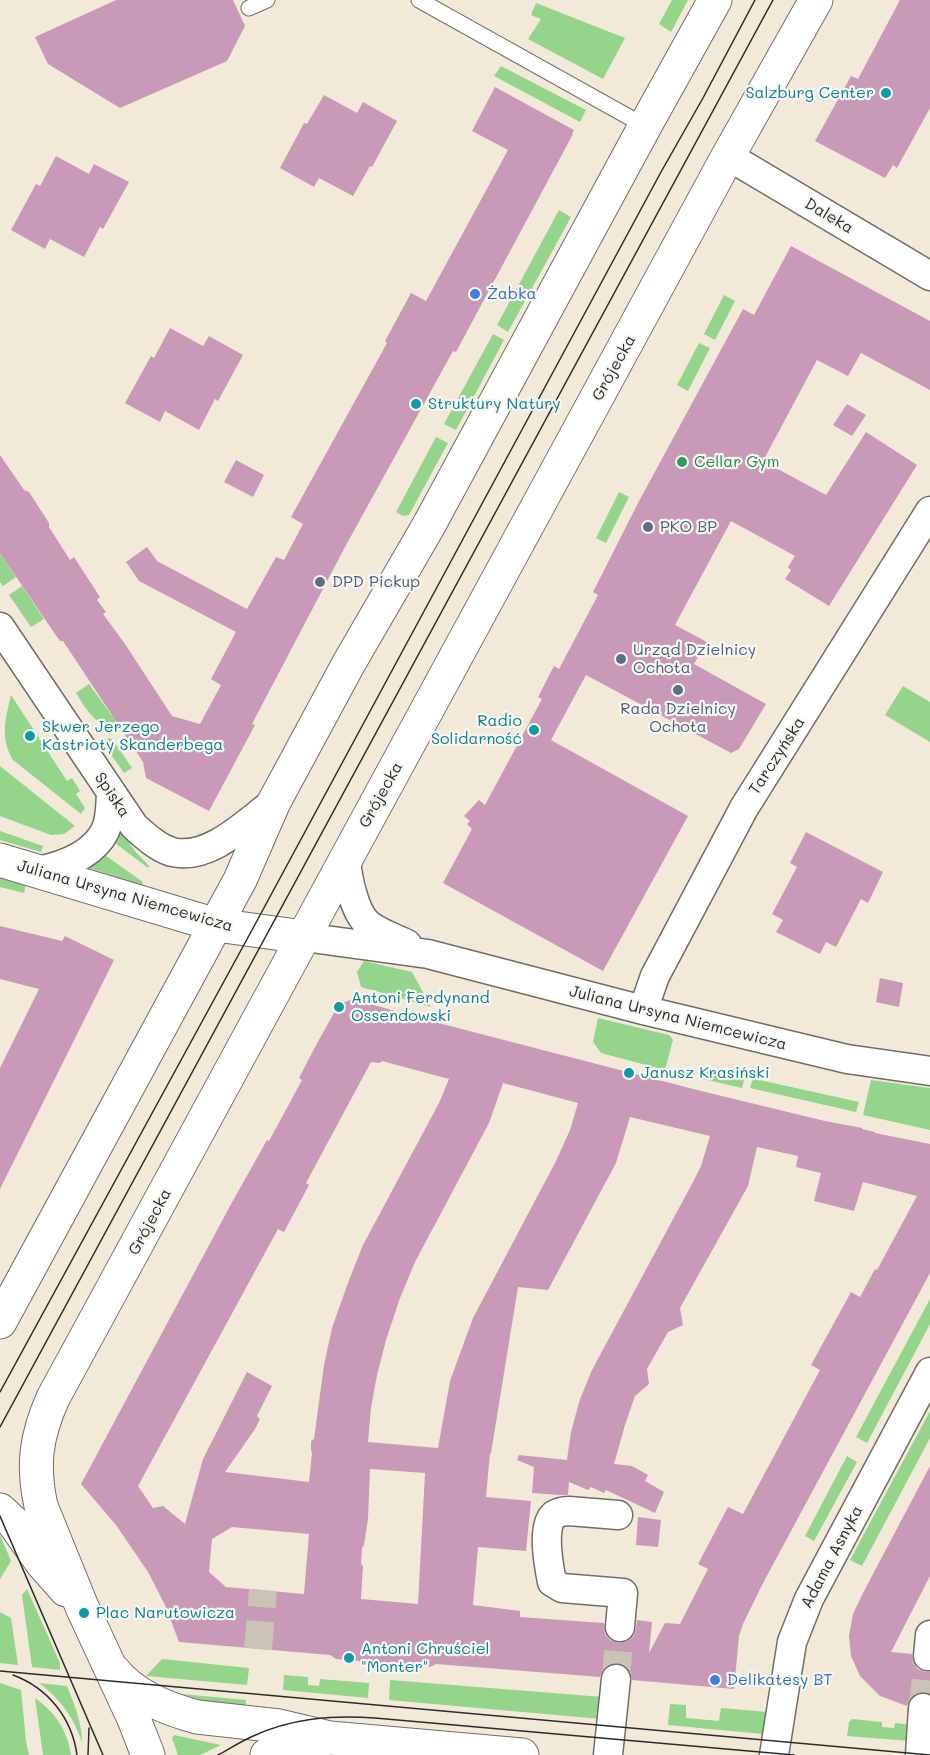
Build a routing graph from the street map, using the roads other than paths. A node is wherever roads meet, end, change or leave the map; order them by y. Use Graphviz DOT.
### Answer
graph roads {
  1 [pos="267,0"];
  2 [pos="419,0"];
  3 [pos="715,0"];
  4 [pos="816,0"];
  5 [pos="249,8"];
  6 [pos="645,126"];
  7 [pos="728,156"];
  8 [pos="930,276"];
  9 [pos="930,511"];
  10 [pos="0,627"];
  11 [pos="111,794"];
  12 [pos="274,802"];
  13 [pos="0,860"];
  14 [pos="346,861"];
  15 [pos="38,871"];
  16 [pos="216,925"];
  17 [pos="304,937"];
  18 [pos="428,954"];
  19 [pos="643,1010"];
  20 [pos="930,1071"];
  21 [pos="0,1322"];
  22 [pos="930,1372"];
  23 [pos="0,1510"];
  24 [pos="618,1515"];
  25 [pos="0,1522"];
  26 [pos="27,1543"];
  27 [pos="81,1607"];
  28 [pos="620,1627"];
  29 [pos="108,1664"];
  30 [pos="616,1679"];
  31 [pos="923,1708"];
  32 [pos="330,1738"];
  33 [pos="433,1751"];
  34 [pos="148,1755"];
  35 [pos="267,1755"];
  36 [pos="522,1755"];
  37 [pos="608,1755"];
  38 [pos="774,1755"];
  39 [pos="920,1755"];
  1 -- 5 [label="lane"];
  2 -- 6 [label="lane"];
  3 -- 6 [label="main road"];
  4 -- 7 [label="main road, Grójecka"];
  6 -- 12 [label="main road"];
  7 -- 8 [label="street, Daleka"];
  7 -- 14 [label="main road, Grójecka"];
  9 -- 19 [label="street, Tarczyńska"];
  10 -- 11 [label="street, Spiska"];
  11 -- 12 [label="street, Spiska"];
  11 -- 15 [label="street"];
  12 -- 16 [label="main road"];
  13 -- 15 [label="main road, Juliana Ursyna Niemcewicza"];
  14 -- 17 [label="main road, Grójecka"];
  14 -- 18 [label="street, Juliana Ursyna Niemcewicza"];
  15 -- 16 [label="main road, Juliana Ursyna Niemcewicza"];
  16 -- 17 [label="main road, Juliana Ursyna Niemcewicza"];
  16 -- 21 [label="main road"];
  17 -- 18 [label="street, Juliana Ursyna Niemcewicza"];
  17 -- 27 [label="main road, Grójecka"];
  18 -- 19 [label="street, Juliana Ursyna Niemcewicza"];
  19 -- 20 [label="street, Juliana Ursyna Niemcewicza"];
  22 -- 38 [label="street, Adama Asnyka"];
  23 -- 26 [label="main road"];
  24 -- 28 [label="street"];
  25 -- 26 [label="main road"];
  26 -- 27 [label="main road"];
  27 -- 29 [label="main road"];
  29 -- 32 [label="main road"];
  29 -- 34 [label="main road"];
  30 -- 37 [label="street"];
  31 -- 39 [label="street"];
  32 -- 33 [label="main road"];
  32 -- 35 [label="main road"];
  33 -- 36 [label="main road"];
}
